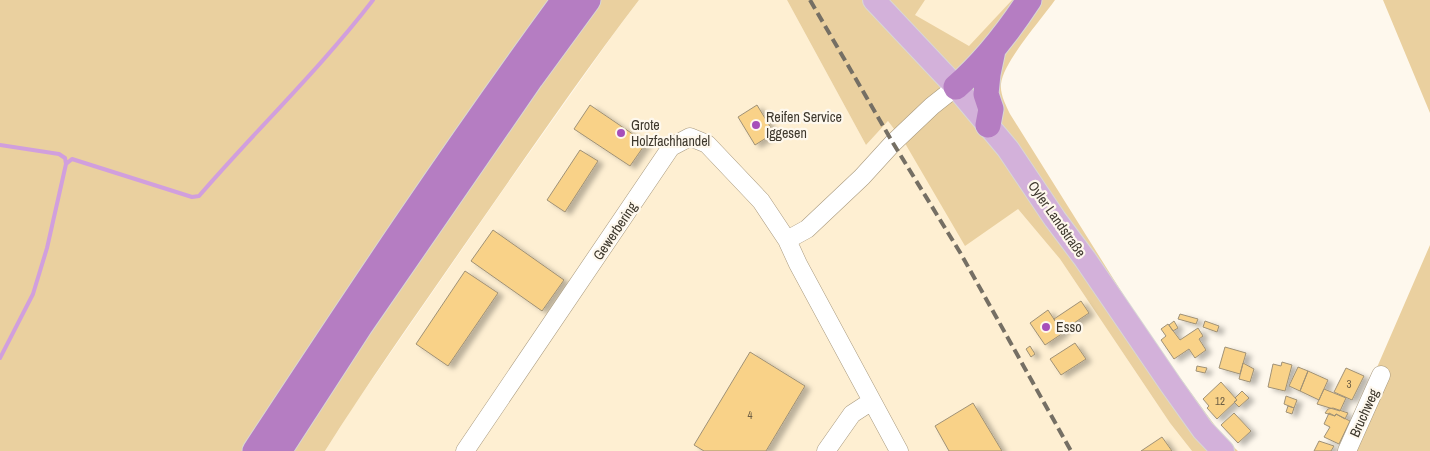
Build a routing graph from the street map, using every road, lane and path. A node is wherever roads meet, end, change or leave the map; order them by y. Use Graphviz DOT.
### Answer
graph roads {
  1 [pos="564,0"];
  2 [pos="588,0"];
  3 [pos="874,0"];
  4 [pos="1028,0"];
  5 [pos="993,50"];
  6 [pos="956,87"];
  7 [pos="988,125"];
  8 [pos="787,240"];
  9 [pos="1381,375"];
  10 [pos="872,401"];
  11 [pos="255,451"];
  12 [pos="279,451"];
  13 [pos="465,451"];
  14 [pos="826,451"];
  15 [pos="899,451"];
  16 [pos="1223,451"];
  17 [pos="1347,451"];
  1 -- 11 [label="highway"];
  2 -- 12 [label="highway"];
  3 -- 6 [label="main road, Oyler Landstraße"];
  4 -- 5 [label="highway"];
  5 -- 6 [label="highway"];
  5 -- 7 [label="highway"];
  6 -- 7 [label="main road, Oyler Landstraße"];
  6 -- 8 [label="street"];
  7 -- 16 [label="main road, Oyler Landstraße"];
  8 -- 10 [label="street, Gewerbering"];
  8 -- 13 [label="street, Gewerbering"];
  9 -- 17 [label="street, Bruchweg"];
  10 -- 14 [label="street"];
  10 -- 15 [label="street, Gewerbering"];
}
